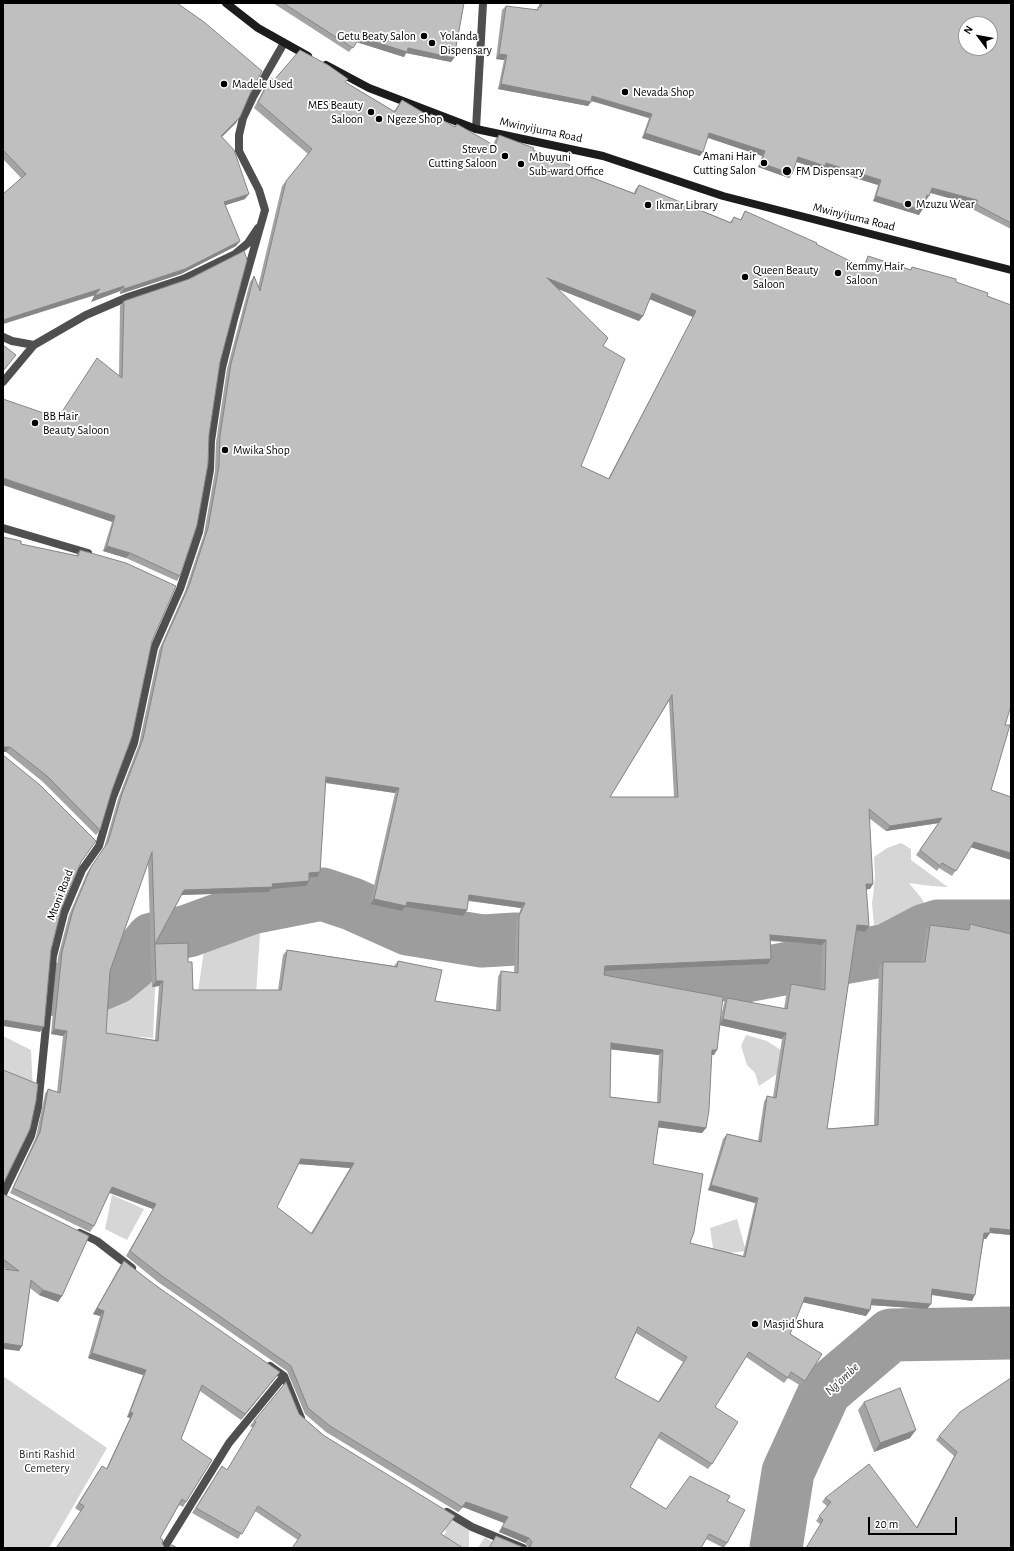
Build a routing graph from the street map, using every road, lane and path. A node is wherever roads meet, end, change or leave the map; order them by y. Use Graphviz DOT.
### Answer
graph roads {
  1 [pos="226,3"];
  2 [pos="483,3"];
  3 [pos="284,43"];
  4 [pos="476,129"];
  5 [pos="262,223"];
  6 [pos="1011,270"];
  7 [pos="3,337"];
  8 [pos="34,345"];
  9 [pos="3,382"];
  10 [pos="3,528"];
  11 [pos="94,555"];
  12 [pos="5,1196"];
  13 [pos="76,1231"];
  14 [pos="137,1273"];
  15 [pos="264,1362"];
  16 [pos="284,1376"];
  17 [pos="306,1422"];
  18 [pos="440,1507"];
  19 [pos="164,1548"];
  20 [pos="523,1548"];
  1 -- 3 [label="street, Mwinyijuma Road"];
  2 -- 4 [label="street"];
  3 -- 4 [label="street, Mwinyijuma Road"];
  3 -- 5 [label="street, Mtoni Road"];
  4 -- 6 [label="street, Mwinyijuma Road"];
  5 -- 8 [label="street"];
  5 -- 12 [label="street, Mtoni Road"];
  7 -- 8 [label="street"];
  8 -- 9 [label="street"];
  10 -- 11 [label="street"];
  13 -- 14 [label="street"];
  15 -- 16 [label="street"];
  16 -- 17 [label="street"];
  16 -- 19 [label="street"];
  18 -- 20 [label="street"];
}
